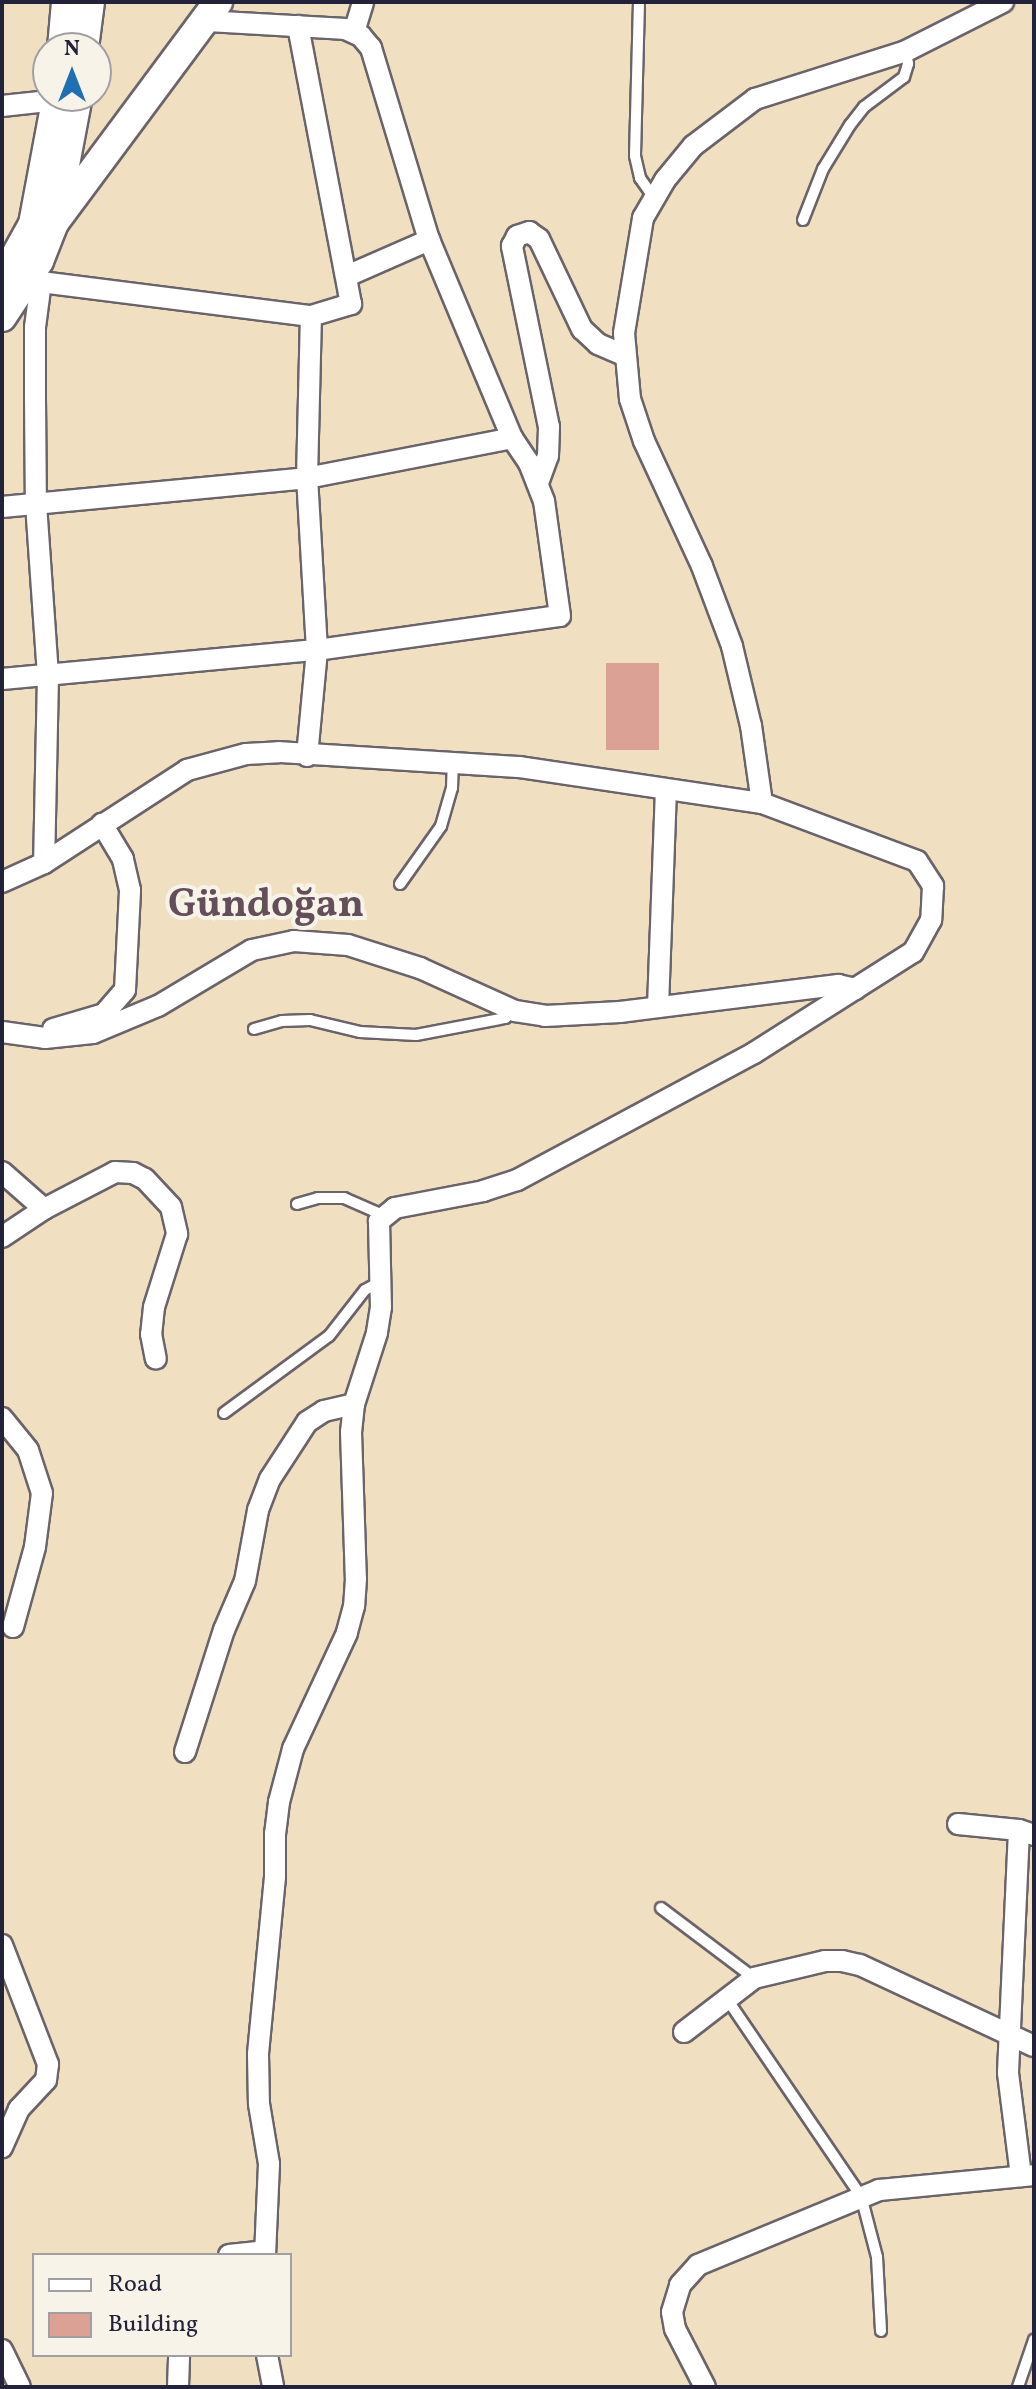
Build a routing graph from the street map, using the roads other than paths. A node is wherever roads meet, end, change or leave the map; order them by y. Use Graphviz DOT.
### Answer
graph roads {
  1 [pos="66,2"];
  2 [pos="90,2"];
  3 [pos="363,2"];
  4 [pos="639,2"];
  5 [pos="1003,2"];
  6 [pos="212,12"];
  7 [pos="298,26"];
  8 [pos="63,32"];
  9 [pos="86,32"];
  10 [pos="354,32"];
  11 [pos="906,51"];
  12 [pos="32,102"];
  13 [pos="2,106"];
  14 [pos="64,112"];
  15 [pos="654,198"];
  16 [pos="803,220"];
  17 [pos="43,223"];
  18 [pos="429,240"];
  19 [pos="17,275"];
  20 [pos="347,276"];
  21 [pos="311,316"];
  22 [pos="2,317"];
  23 [pos="624,355"];
  24 [pos="512,438"];
  25 [pos="307,478"];
  26 [pos="538,483"];
  27 [pos="36,504"];
  28 [pos="2,507"];
  29 [pos="317,650"];
  30 [pos="48,676"];
  31 [pos="2,679"];
  32 [pos="307,756"];
  33 [pos="453,763"];
  34 [pos="666,791"];
  35 [pos="762,803"];
  36 [pos="102,824"];
  37 [pos="44,863"];
  38 [pos="2,882"];
  39 [pos="400,884"];
  40 [pos="856,989"];
  41 [pos="658,1007"];
  42 [pos="515,1011"];
  43 [pos="254,1029"];
  44 [pos="2,1032"];
  45 [pos="45,1038"];
  46 [pos="2,1172"];
  47 [pos="297,1204"];
  48 [pos="44,1209"];
  49 [pos="383,1215"];
  50 [pos="2,1237"];
  51 [pos="381,1281"];
  52 [pos="156,1359"];
  53 [pos="354,1404"];
  54 [pos="224,1413"];
  55 [pos="2,1418"];
  56 [pos="13,1627"];
  57 [pos="185,1752"];
  58 [pos="958,1824"];
  59 [pos="1026,1832"];
  60 [pos="661,1908"];
  61 [pos="2,1945"];
  62 [pos="754,1978"];
  63 [pos="727,1999"];
  64 [pos="684,2032"];
  65 [pos="1009,2036"];
  66 [pos="1034,2046"];
  67 [pos="2,2147"];
  68 [pos="1027,2175"];
  69 [pos="861,2196"];
  70 [pos="265,2253"];
  71 [pos="881,2331"];
  72 [pos="1034,2340"];
  73 [pos="2,2350"];
  74 [pos="179,2357"];
  75 [pos="267,2357"];
  76 [pos="20,2387"];
  77 [pos="178,2387"];
  78 [pos="273,2387"];
  79 [pos="705,2387"];
  80 [pos="1018,2387"];
  1 -- 8 [label="main road"];
  2 -- 9 [label="main road"];
  3 -- 10 [label="street"];
  4 -- 15 [label="lane"];
  5 -- 11 [label="street"];
  6 -- 7 [label="street"];
  6 -- 17 [label="main road"];
  7 -- 10 [label="street"];
  7 -- 20 [label="street"];
  10 -- 18 [label="street"];
  11 -- 15 [label="street"];
  11 -- 16 [label="lane"];
  12 -- 13 [label="street"];
  14 -- 17 [label="main road"];
  15 -- 23 [label="street"];
  17 -- 19 [label="main road"];
  18 -- 20 [label="street"];
  18 -- 24 [label="street"];
  19 -- 21 [label="street"];
  19 -- 22 [label="main road"];
  19 -- 27 [label="street"];
  20 -- 21 [label="street"];
  21 -- 25 [label="street"];
  23 -- 26 [label="street"];
  23 -- 35 [label="street"];
  24 -- 25 [label="street"];
  24 -- 26 [label="street"];
  25 -- 27 [label="street"];
  25 -- 29 [label="street"];
  26 -- 29 [label="street"];
  27 -- 28 [label="street"];
  27 -- 30 [label="street"];
  29 -- 30 [label="street"];
  29 -- 32 [label="street"];
  30 -- 31 [label="street"];
  30 -- 37 [label="street"];
  32 -- 33 [label="street"];
  32 -- 36 [label="street"];
  33 -- 34 [label="street"];
  33 -- 39 [label="lane"];
  34 -- 35 [label="street"];
  34 -- 41 [label="street"];
  35 -- 40 [label="street"];
  36 -- 37 [label="street"];
  36 -- 45 [label="street"];
  37 -- 38 [label="street"];
  40 -- 41 [label="street"];
  40 -- 49 [label="street"];
  41 -- 42 [label="street"];
  42 -- 43 [label="lane"];
  42 -- 45 [label="street"];
  44 -- 45 [label="street"];
  46 -- 48 [label="street"];
  47 -- 49 [label="lane"];
  48 -- 50 [label="street"];
  48 -- 52 [label="street"];
  49 -- 51 [label="street"];
  51 -- 53 [label="street"];
  51 -- 54 [label="lane"];
  53 -- 57 [label="street"];
  53 -- 70 [label="street"];
  55 -- 56 [label="street"];
  58 -- 59 [label="street"];
  59 -- 65 [label="street"];
  60 -- 62 [label="lane"];
  61 -- 67 [label="street"];
  62 -- 63 [label="street"];
  62 -- 65 [label="street"];
  63 -- 64 [label="street"];
  63 -- 69 [label="lane"];
  65 -- 66 [label="street"];
  65 -- 68 [label="street"];
  68 -- 69 [label="street"];
  69 -- 71 [label="lane"];
  69 -- 79 [label="street"];
  72 -- 80 [label="lane"];
  73 -- 76 [label="street"];
  74 -- 77 [label="street"];
  75 -- 78 [label="street"];
}
